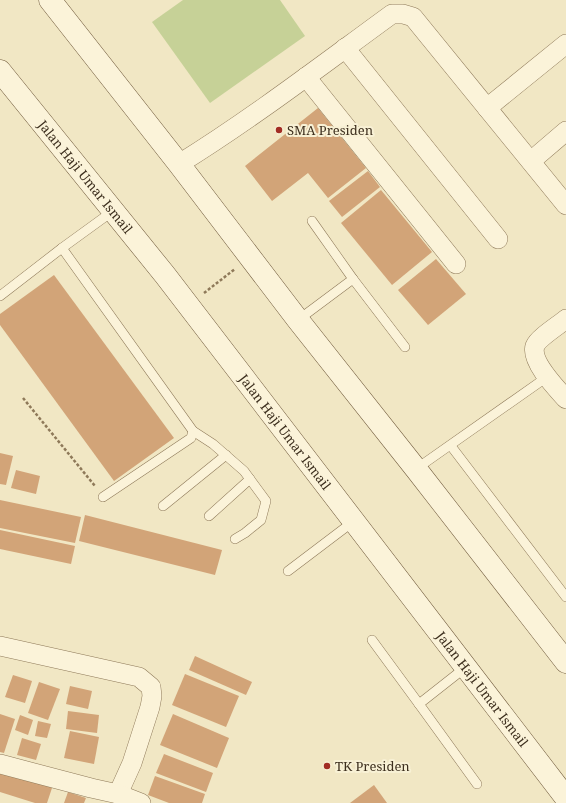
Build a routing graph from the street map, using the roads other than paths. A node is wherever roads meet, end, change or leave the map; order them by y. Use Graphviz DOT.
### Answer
graph roads {
  1 [pos="50,0"];
  2 [pos="566,44"];
  3 [pos="345,48"];
  4 [pos="0,71"];
  5 [pos="306,77"];
  6 [pos="488,108"];
  7 [pos="566,131"];
  8 [pos="531,161"];
  9 [pos="179,164"];
  10 [pos="566,205"];
  11 [pos="113,211"];
  12 [pos="312,221"];
  13 [pos="498,239"];
  14 [pos="62,248"];
  15 [pos="456,264"];
  16 [pos="353,279"];
  17 [pos="0,296"];
  18 [pos="566,319"];
  19 [pos="298,320"];
  20 [pos="405,347"];
  21 [pos="547,377"];
  22 [pos="566,399"];
  23 [pos="194,431"];
  24 [pos="451,446"];
  25 [pos="226,455"];
  26 [pos="416,469"];
  27 [pos="250,479"];
  28 [pos="104,497"];
  29 [pos="163,506"];
  30 [pos="209,516"];
  31 [pos="354,521"];
  32 [pos="235,539"];
  33 [pos="288,571"];
  34 [pos="566,597"];
  35 [pos="372,640"];
  36 [pos="0,646"];
  37 [pos="566,662"];
  38 [pos="466,667"];
  39 [pos="419,704"];
  40 [pos="0,764"];
  41 [pos="477,784"];
  42 [pos="118,794"];
  43 [pos="566,798"];
  44 [pos="141,803"];
  1 -- 9 [label="main road"];
  2 -- 6 [label="street"];
  3 -- 5 [label="street"];
  3 -- 6 [label="street"];
  3 -- 13 [label="street"];
  4 -- 11 [label="main road, Jalan Haji Umar Ismail"];
  5 -- 9 [label="street"];
  5 -- 15 [label="street"];
  6 -- 8 [label="street"];
  7 -- 8 [label="street"];
  8 -- 10 [label="street"];
  9 -- 19 [label="main road"];
  11 -- 14 [label="lane"];
  11 -- 31 [label="main road, Jalan Haji Umar Ismail"];
  12 -- 16 [label="lane"];
  14 -- 17 [label="lane"];
  14 -- 23 [label="lane"];
  16 -- 19 [label="lane"];
  16 -- 20 [label="lane"];
  18 -- 21 [label="street"];
  19 -- 26 [label="main road"];
  21 -- 22 [label="street"];
  21 -- 24 [label="lane"];
  23 -- 25 [label="lane"];
  23 -- 28 [label="lane"];
  24 -- 26 [label="lane"];
  24 -- 34 [label="lane"];
  25 -- 27 [label="lane"];
  25 -- 29 [label="lane"];
  26 -- 37 [label="main road"];
  27 -- 30 [label="lane"];
  27 -- 32 [label="lane"];
  31 -- 33 [label="lane"];
  31 -- 38 [label="main road, Jalan Haji Umar Ismail"];
  35 -- 39 [label="lane"];
  36 -- 42 [label="street"];
  38 -- 39 [label="lane"];
  38 -- 43 [label="main road, Jalan Haji Umar Ismail"];
  39 -- 41 [label="lane"];
  40 -- 42 [label="street"];
  42 -- 44 [label="street"];
}
